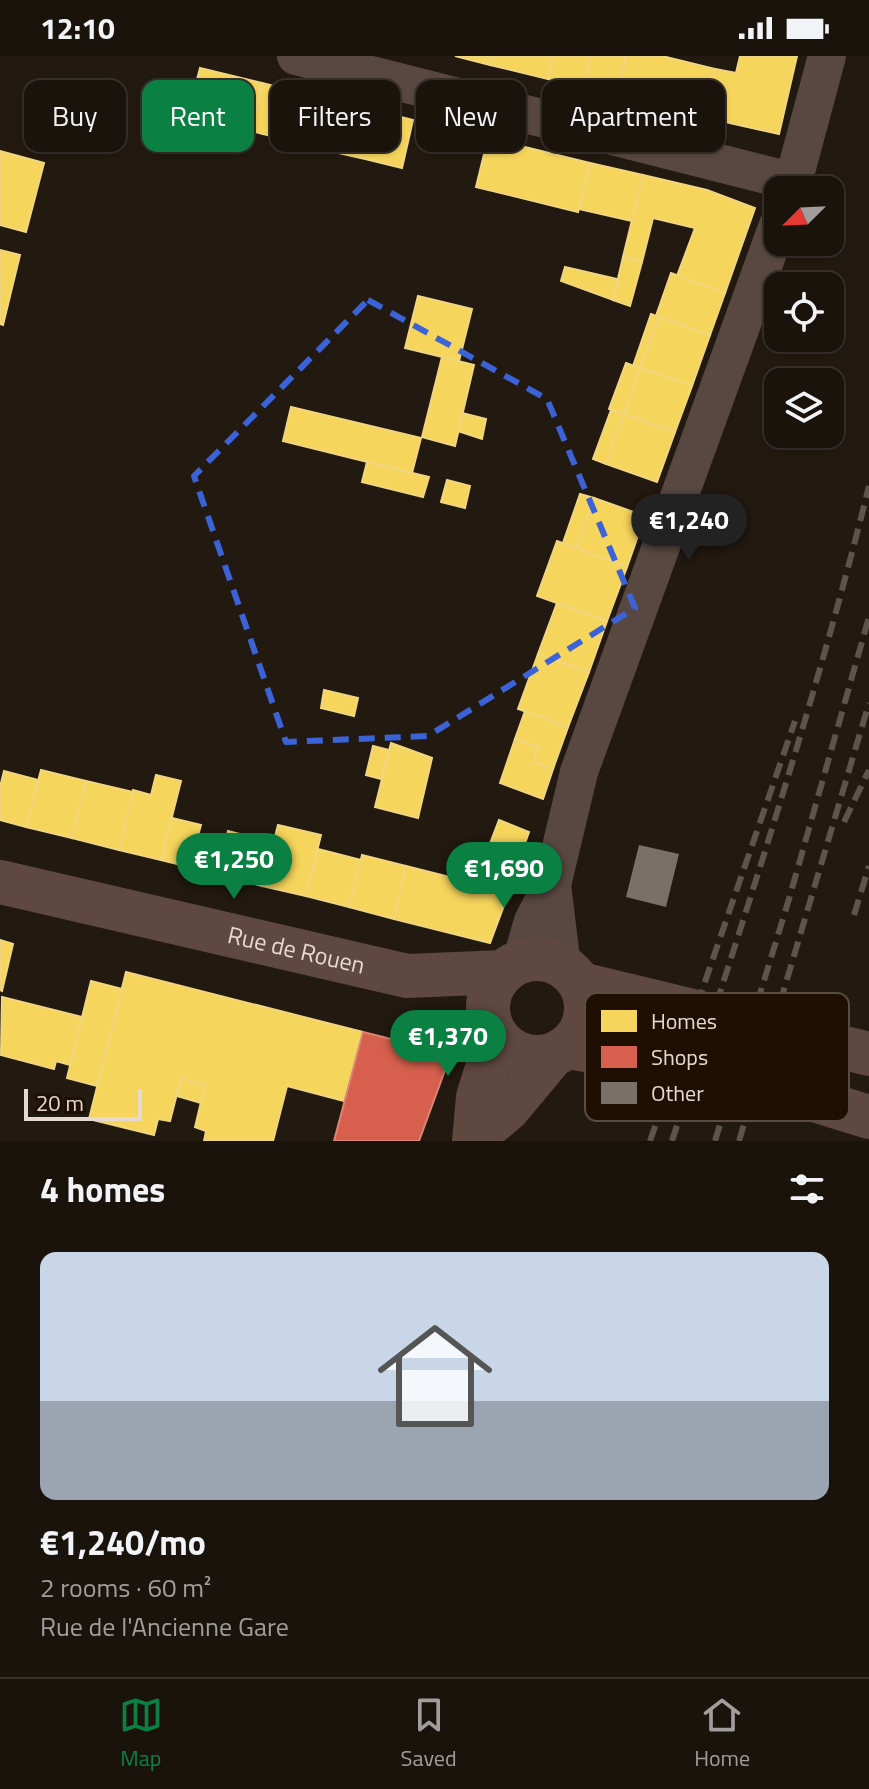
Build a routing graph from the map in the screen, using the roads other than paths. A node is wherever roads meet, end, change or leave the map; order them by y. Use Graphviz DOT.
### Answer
graph roads {
  1 [pos="296,56"];
  2 [pos="827,56"];
  3 [pos="795,176"];
  4 [pos="764,179"];
  5 [pos="767,256"];
  6 [pos="0,882"];
  7 [pos="542,971"];
  8 [pos="407,976"];
  9 [pos="622,993"];
  10 [pos="585,1000"];
  11 [pos="585,1019"];
  12 [pos="493,1029"];
  13 [pos="560,1051"];
  14 [pos="585,1053"];
  15 [pos="849,1111"];
  16 [pos="869,1117"];
  17 [pos="476,1138"];
  1 -- 4 [label="street"];
  2 -- 3 [label="street"];
  5 -- 7 [label="street"];
  6 -- 8 [label="main road, Rue de Rouen"];
  7 -- 8 [label="main road, Rue de Rouen"];
  7 -- 9 [label="main road, Rue de Rouen, bridge"];
  7 -- 10 [label="main road"];
  7 -- 12 [label="main road"];
  8 -- 12 [label="main road, Rue de Rouen"];
  11 -- 13 [label="main road"];
  12 -- 13 [label="main road"];
  12 -- 17 [label="main road"];
  13 -- 14 [label="main road, bridge"];
  13 -- 17 [label="main road"];
  15 -- 16 [label="main road, bridge"];
}
